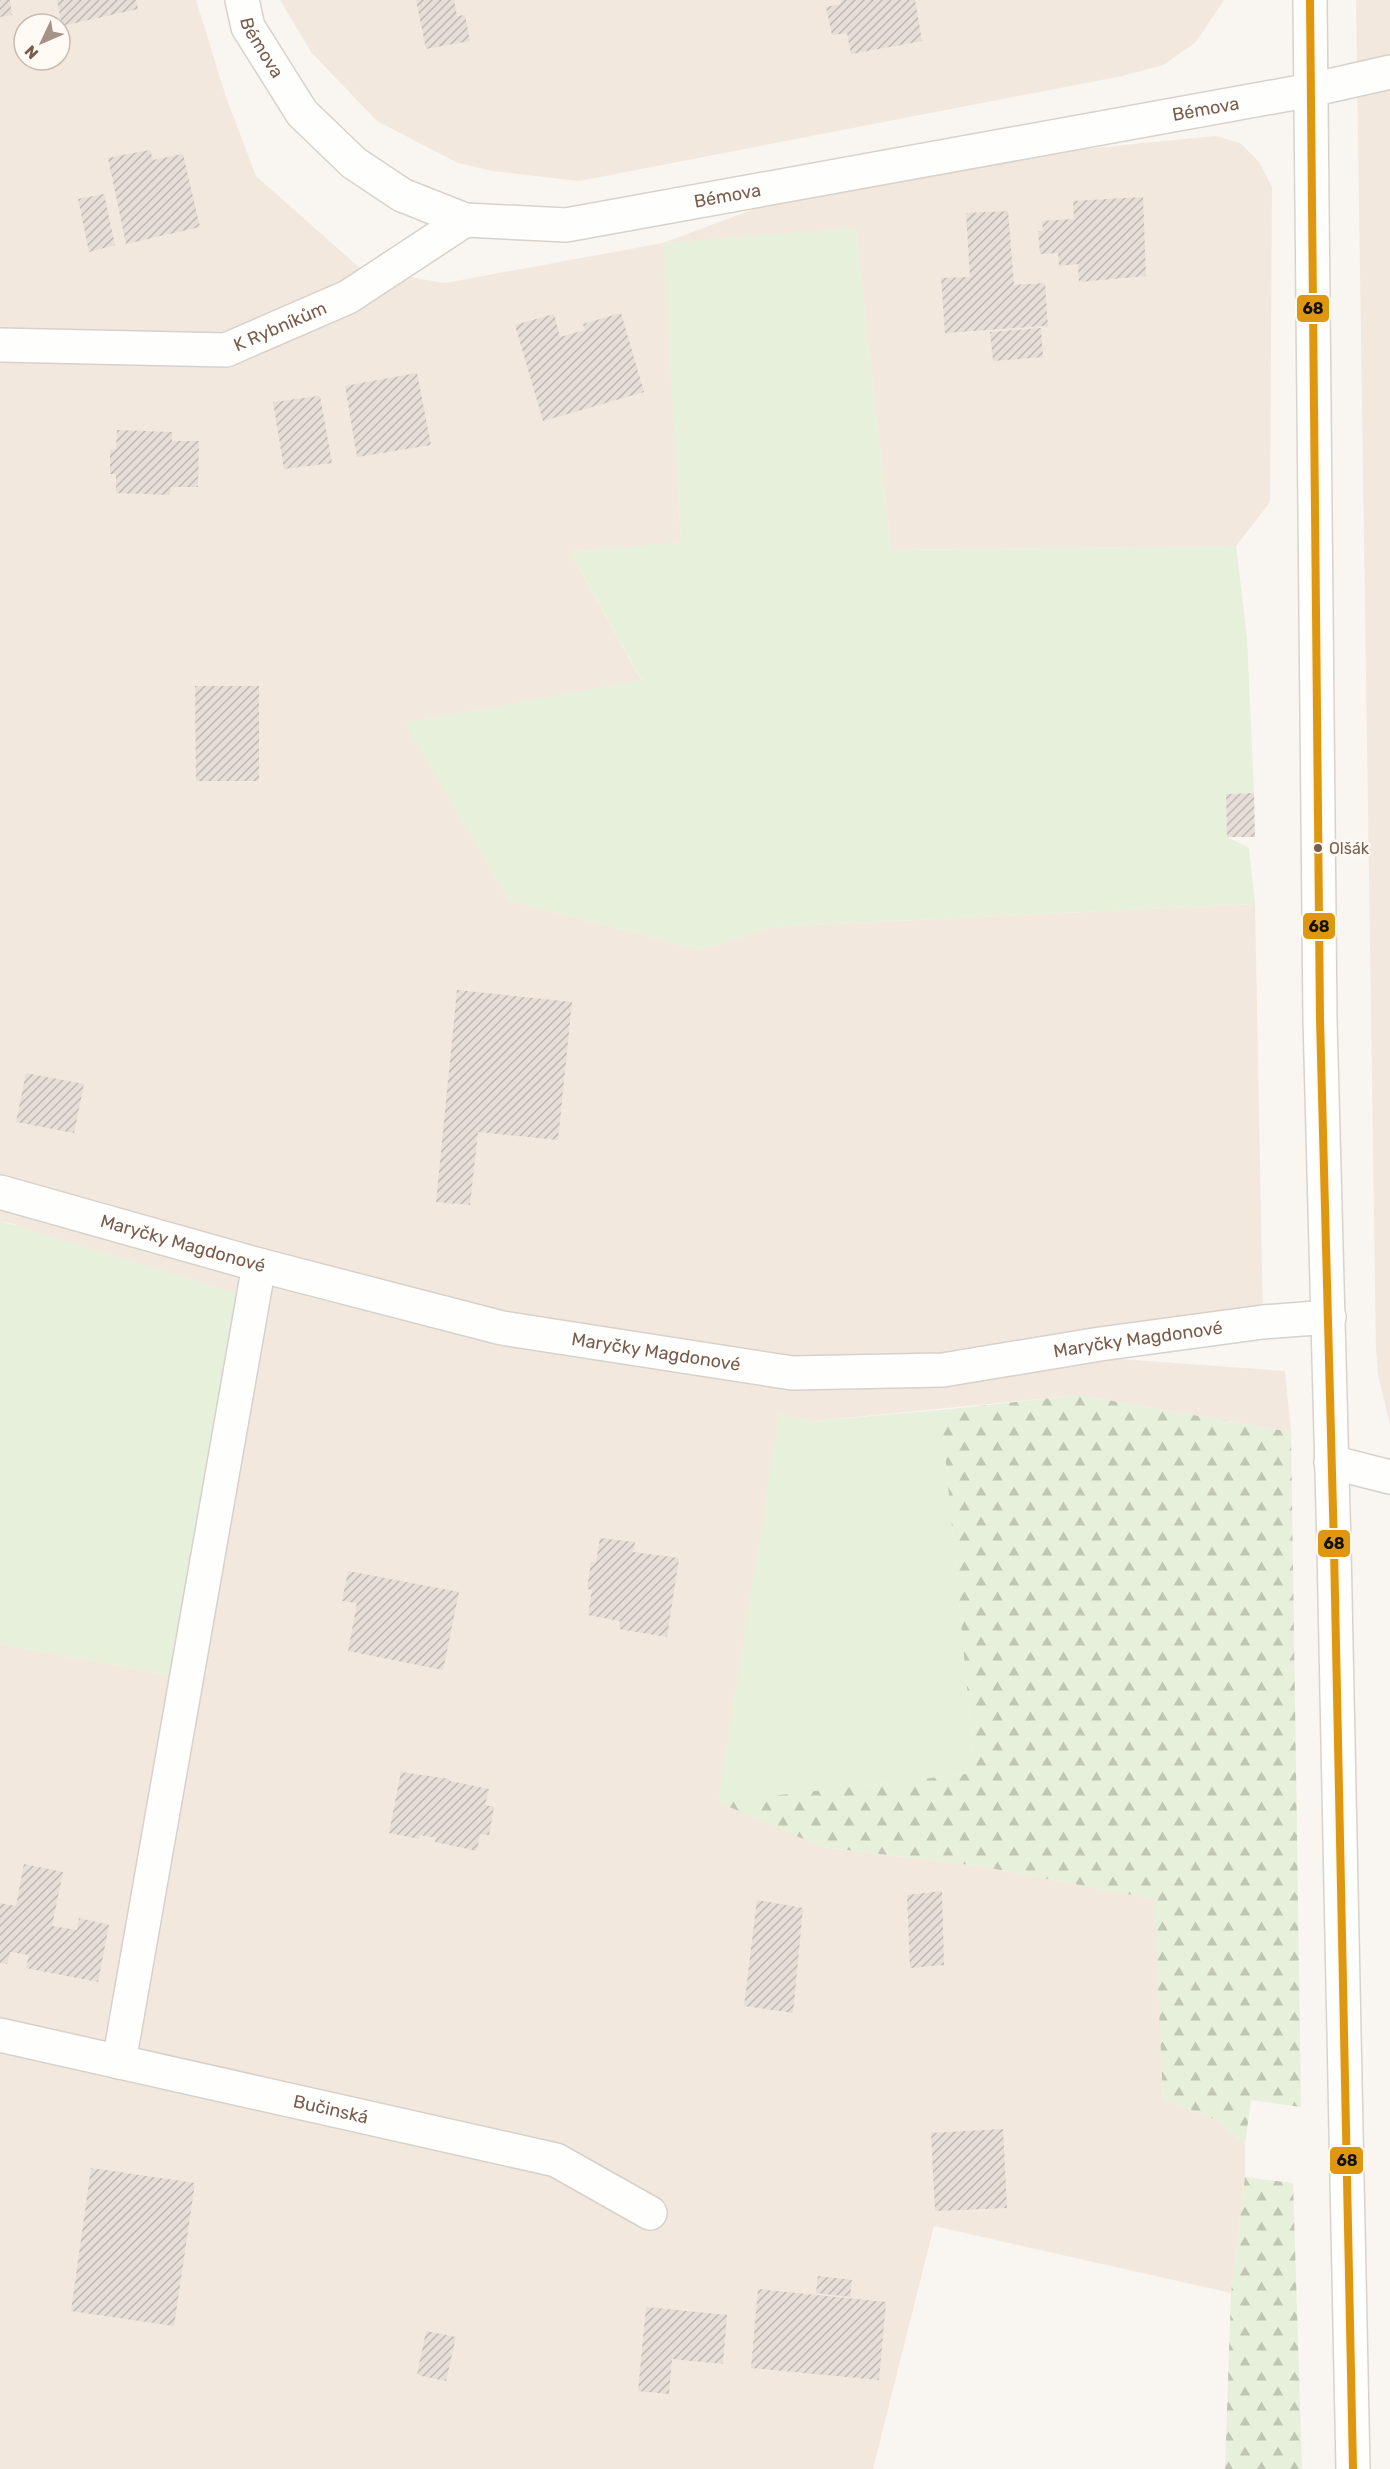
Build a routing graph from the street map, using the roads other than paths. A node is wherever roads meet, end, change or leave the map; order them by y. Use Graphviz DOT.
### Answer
graph roads {
  1 [pos="242,0"];
  2 [pos="1310,0"];
  3 [pos="1390,72"];
  4 [pos="1311,90"];
  5 [pos="465,220"];
  6 [pos="0,345"];
  7 [pos="0,1192"];
  8 [pos="259,1265"];
  9 [pos="1329,1317"];
  10 [pos="1331,1462"];
  11 [pos="1390,1477"];
  12 [pos="0,2035"];
  13 [pos="120,2062"];
  14 [pos="650,2213"];
  15 [pos="1353,2469"];
  1 -- 5 [label="street, Bémova"];
  2 -- 4 [label="street"];
  3 -- 4 [label="street, Bémova"];
  4 -- 5 [label="street, Bémova"];
  4 -- 9 [label="street"];
  5 -- 6 [label="street, K Rybníkům"];
  7 -- 8 [label="street, Maryčky Magdonové"];
  8 -- 9 [label="street, Maryčky Magdonové"];
  8 -- 13 [label="street"];
  9 -- 10 [label="street"];
  10 -- 11 [label="street"];
  10 -- 15 [label="street"];
  12 -- 13 [label="street, Bučinská"];
  13 -- 14 [label="street, Bučinská"];
}
